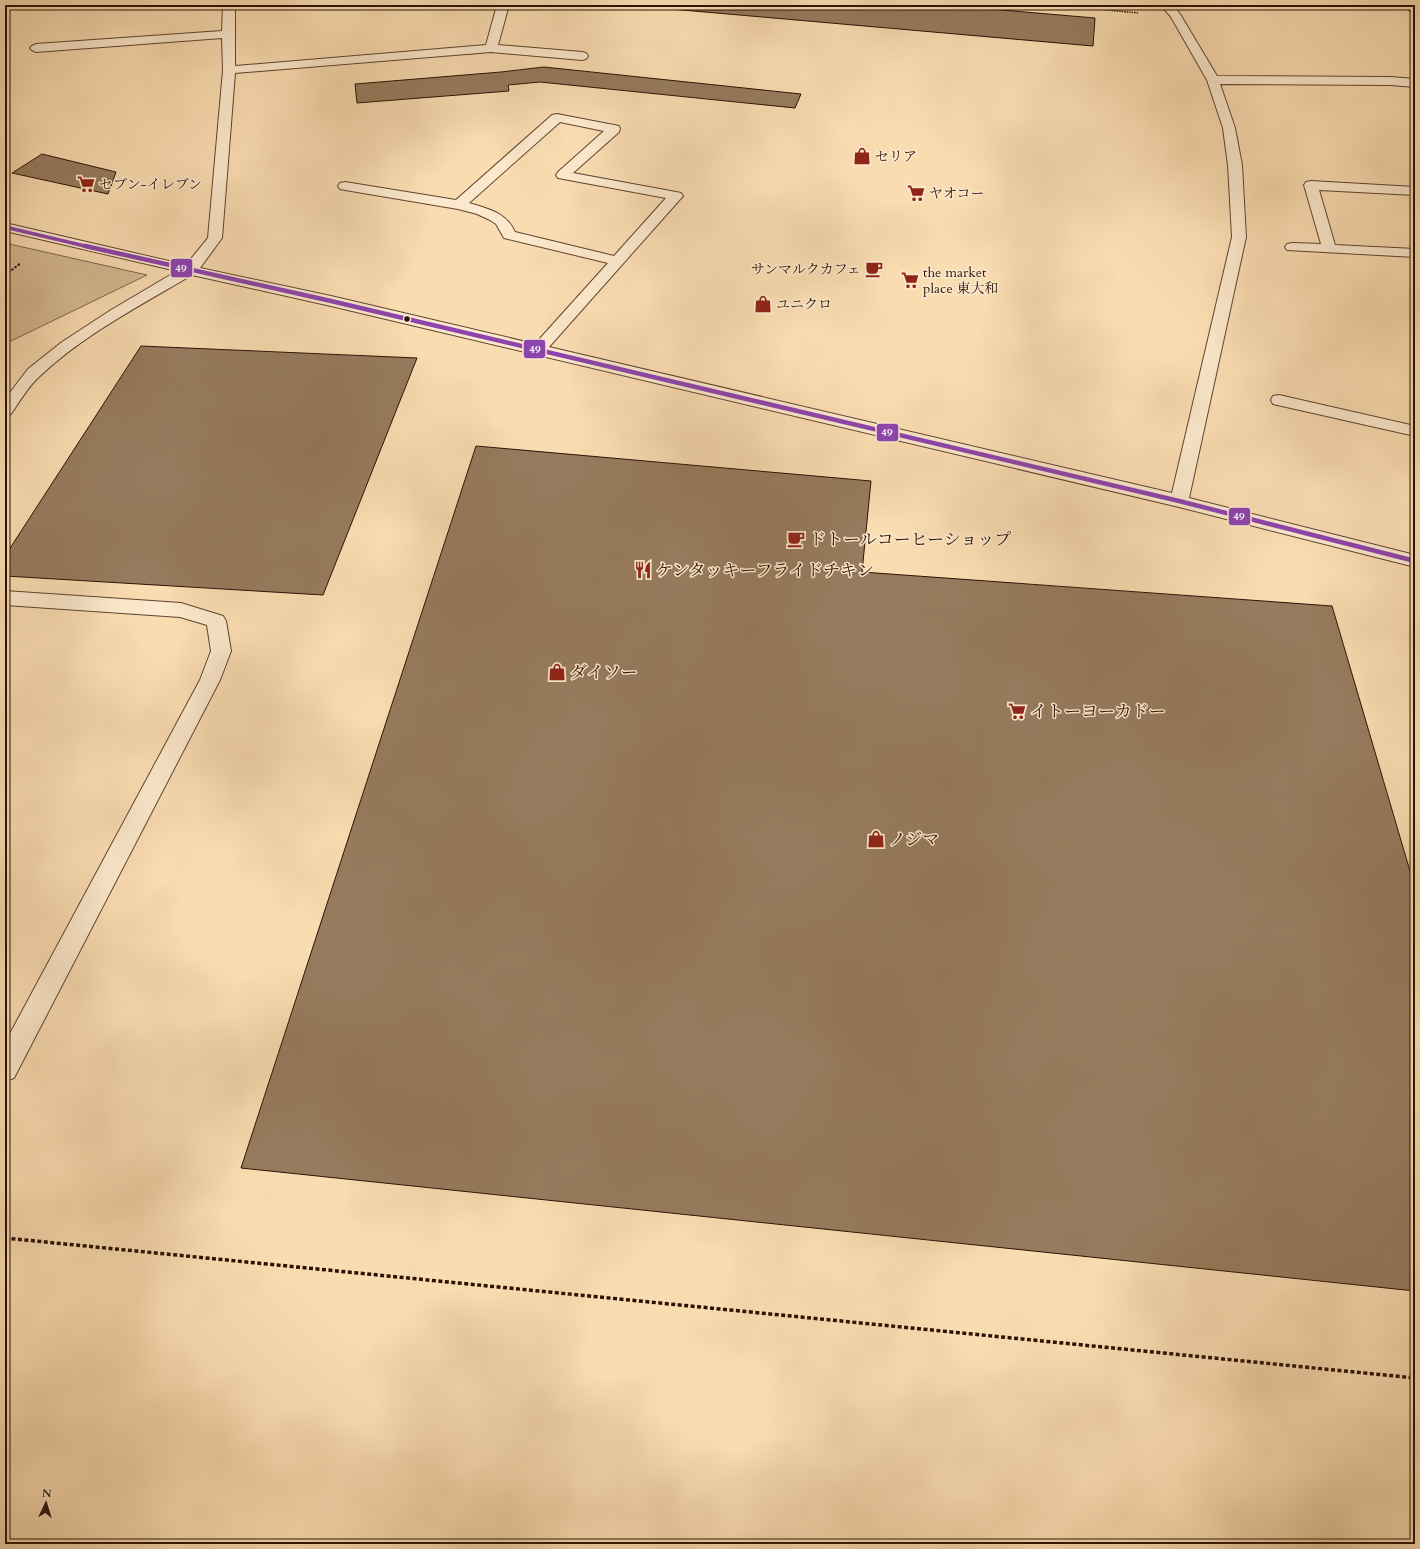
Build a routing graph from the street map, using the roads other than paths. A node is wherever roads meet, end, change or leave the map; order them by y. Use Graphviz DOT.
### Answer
graph roads {
  1 [pos="229,5"];
  2 [pos="503,5"];
  3 [pos="1411,5"];
  4 [pos="1172,10"];
  5 [pos="1415,10"];
  6 [pos="228,34"];
  7 [pos="36,48"];
  8 [pos="491,48"];
  9 [pos="582,56"];
  10 [pos="229,70"];
  11 [pos="1213,80"];
  12 [pos="1415,83"];
  13 [pos="344,186"];
  14 [pos="1415,191"];
  15 [pos="459,205"];
  16 [pos="5,227"];
  17 [pos="1292,247"];
  18 [pos="1328,248"];
  19 [pos="1415,253"];
  20 [pos="618,261"];
  21 [pos="190,270"];
  22 [pos="538,350"];
  23 [pos="1280,400"];
  24 [pos="5,410"];
  25 [pos="1415,431"];
  26 [pos="1179,501"];
  27 [pos="1415,561"];
  28 [pos="5,598"];
  29 [pos="5,1069"];
  1 -- 6 [label="street"];
  2 -- 8 [label="street"];
  3 -- 5 [label="street"];
  4 -- 11 [label="street"];
  6 -- 7 [label="street"];
  6 -- 10 [label="street"];
  8 -- 9 [label="street"];
  8 -- 10 [label="street"];
  10 -- 21 [label="street"];
  11 -- 12 [label="street"];
  11 -- 26 [label="street"];
  13 -- 15 [label="street"];
  14 -- 18 [label="street"];
  15 -- 20 [label="street"];
  15 -- 20 [label="street"];
  16 -- 21 [label="street"];
  17 -- 18 [label="street"];
  18 -- 19 [label="street"];
  20 -- 22 [label="street"];
  21 -- 22 [label="street"];
  21 -- 24 [label="street"];
  22 -- 26 [label="street"];
  23 -- 25 [label="street"];
  26 -- 27 [label="street"];
  28 -- 29 [label="street"];
}
